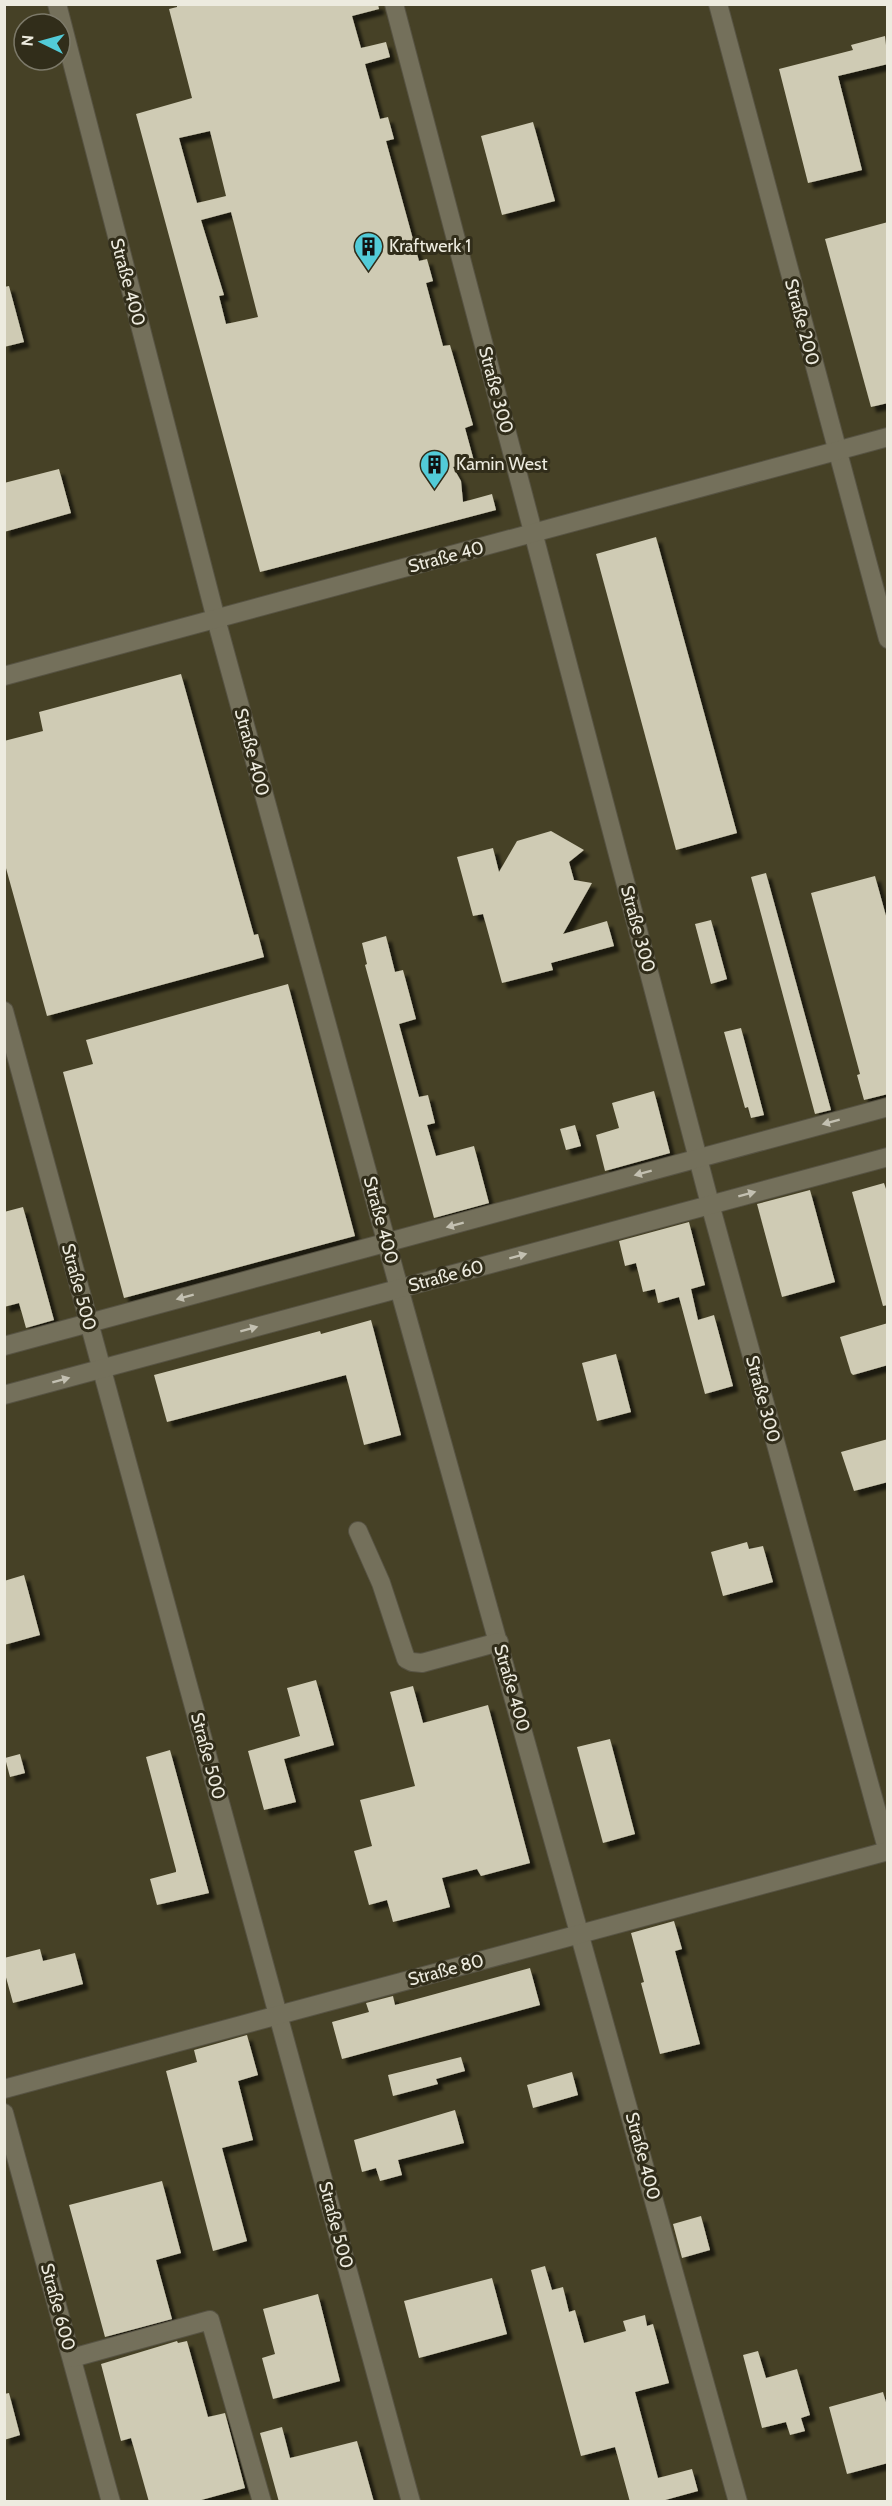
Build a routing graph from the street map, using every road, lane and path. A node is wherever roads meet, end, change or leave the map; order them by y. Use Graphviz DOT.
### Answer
graph roads {
  1 [pos="57,4"];
  2 [pos="394,4"];
  3 [pos="718,4"];
  4 [pos="888,437"];
  5 [pos="836,451"];
  6 [pos="533,533"];
  7 [pos="216,619"];
  8 [pos="888,639"];
  9 [pos="4,676"];
  10 [pos="4,1011"];
  11 [pos="888,1107"];
  12 [pos="888,1157"];
  13 [pos="698,1158"];
  14 [pos="710,1204"];
  15 [pos="387,1243"];
  16 [pos="399,1288"];
  17 [pos="89,1323"];
  18 [pos="4,1346"];
  19 [pos="101,1370"];
  20 [pos="4,1395"];
  21 [pos="358,1531"];
  22 [pos="499,1641"];
  23 [pos="887,1852"];
  24 [pos="581,1934"];
  25 [pos="280,2015"];
  26 [pos="4,2089"];
  27 [pos="4,2113"];
  28 [pos="72,2358"];
  29 [pos="111,2502"];
  30 [pos="262,2502"];
  31 [pos="411,2502"];
  32 [pos="738,2502"];
  1 -- 7 [label="street, Straße 400"];
  2 -- 6 [label="street, Straße 300"];
  3 -- 5 [label="street, Straße 200"];
  4 -- 5 [label="street, Straße 40"];
  5 -- 6 [label="street, Straße 40"];
  5 -- 8 [label="street, Straße 200"];
  6 -- 7 [label="street, Straße 40"];
  6 -- 13 [label="street, Straße 300"];
  7 -- 9 [label="street, Straße 40"];
  7 -- 15 [label="street, Straße 400"];
  10 -- 17 [label="street, Straße 500"];
  11 -- 13 [label="street, one-way"];
  14 -- 12 [label="street, Straße 60, one-way"];
  13 -- 14 [label="street, Straße 300"];
  13 -- 15 [label="street, one-way"];
  16 -- 14 [label="street, Straße 60, one-way"];
  14 -- 23 [label="street, Straße 300"];
  15 -- 16 [label="street, Straße 400"];
  15 -- 17 [label="street, one-way"];
  19 -- 16 [label="street, Straße 60, one-way"];
  16 -- 22 [label="street, Straße 400"];
  17 -- 18 [label="street"];
  17 -- 19 [label="street, Straße 500"];
  20 -- 19 [label="street, Straße 60, one-way"];
  19 -- 25 [label="street, Straße 500"];
  21 -- 22 [label="street"];
  22 -- 24 [label="street, Straße 400"];
  23 -- 24 [label="street, Straße 80"];
  24 -- 25 [label="street, Straße 80"];
  24 -- 32 [label="street, Straße 400"];
  25 -- 26 [label="street, Straße 80"];
  25 -- 31 [label="street, Straße 500"];
  27 -- 28 [label="street, Straße 600"];
  28 -- 29 [label="street, Straße 600"];
  28 -- 30 [label="street"];
}
